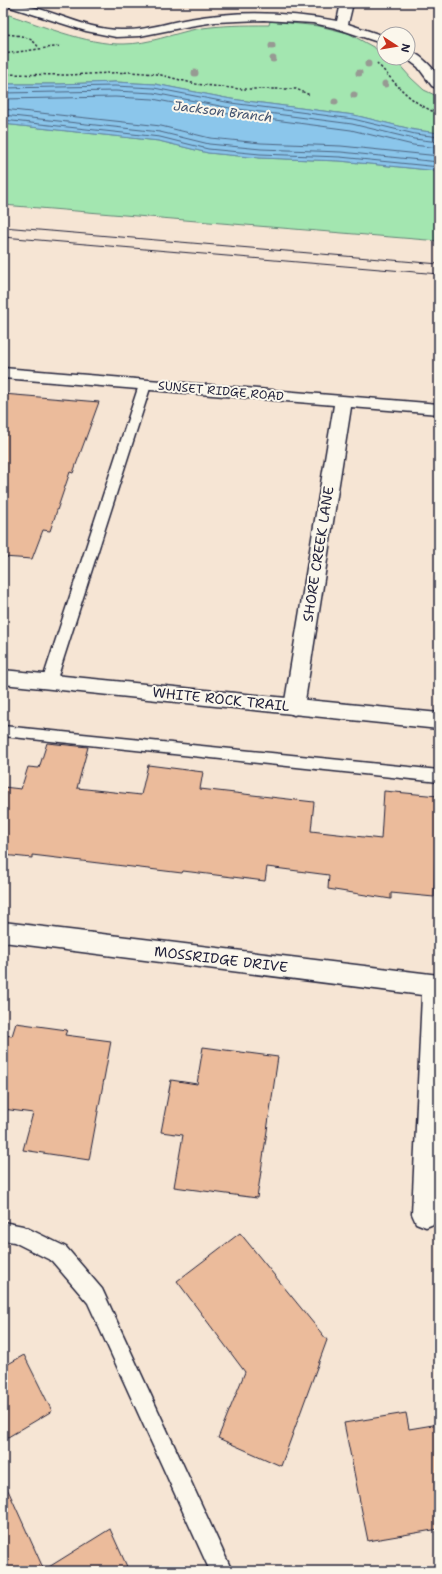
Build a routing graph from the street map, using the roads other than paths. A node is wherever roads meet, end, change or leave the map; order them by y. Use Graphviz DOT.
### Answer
graph roads {
  1 [pos="8,3"];
  2 [pos="347,3"];
  3 [pos="317,8"];
  4 [pos="313,20"];
  5 [pos="342,25"];
  6 [pos="376,37"];
  7 [pos="416,60"];
  8 [pos="439,85"];
  9 [pos="3,373"];
  10 [pos="145,385"];
  11 [pos="343,402"];
  12 [pos="439,409"];
  13 [pos="3,677"];
  14 [pos="49,682"];
  15 [pos="294,707"];
  16 [pos="439,721"];
  17 [pos="3,731"];
  18 [pos="439,776"];
  19 [pos="3,932"];
  20 [pos="437,986"];
  21 [pos="426,1214"];
  22 [pos="3,1231"];
  23 [pos="221,1571"];
  1 -- 4 [label="street"];
  2 -- 5 [label="street"];
  3 -- 4 [label="street"];
  4 -- 5 [label="street"];
  5 -- 6 [label="street"];
  7 -- 8 [label="street"];
  9 -- 10 [label="street, SUNSET RIDGE ROAD"];
  10 -- 11 [label="street, SUNSET RIDGE ROAD"];
  10 -- 14 [label="lane"];
  11 -- 12 [label="street, SUNSET RIDGE ROAD"];
  11 -- 15 [label="street, SHORE CREEK LANE"];
  13 -- 14 [label="street, WHITE ROCK TRAIL"];
  14 -- 15 [label="street, WHITE ROCK TRAIL"];
  15 -- 16 [label="street, WHITE ROCK TRAIL"];
  17 -- 18 [label="lane"];
  19 -- 20 [label="street, MOSSRIDGE DRIVE"];
  20 -- 21 [label="street"];
  22 -- 23 [label="lane"];
}
